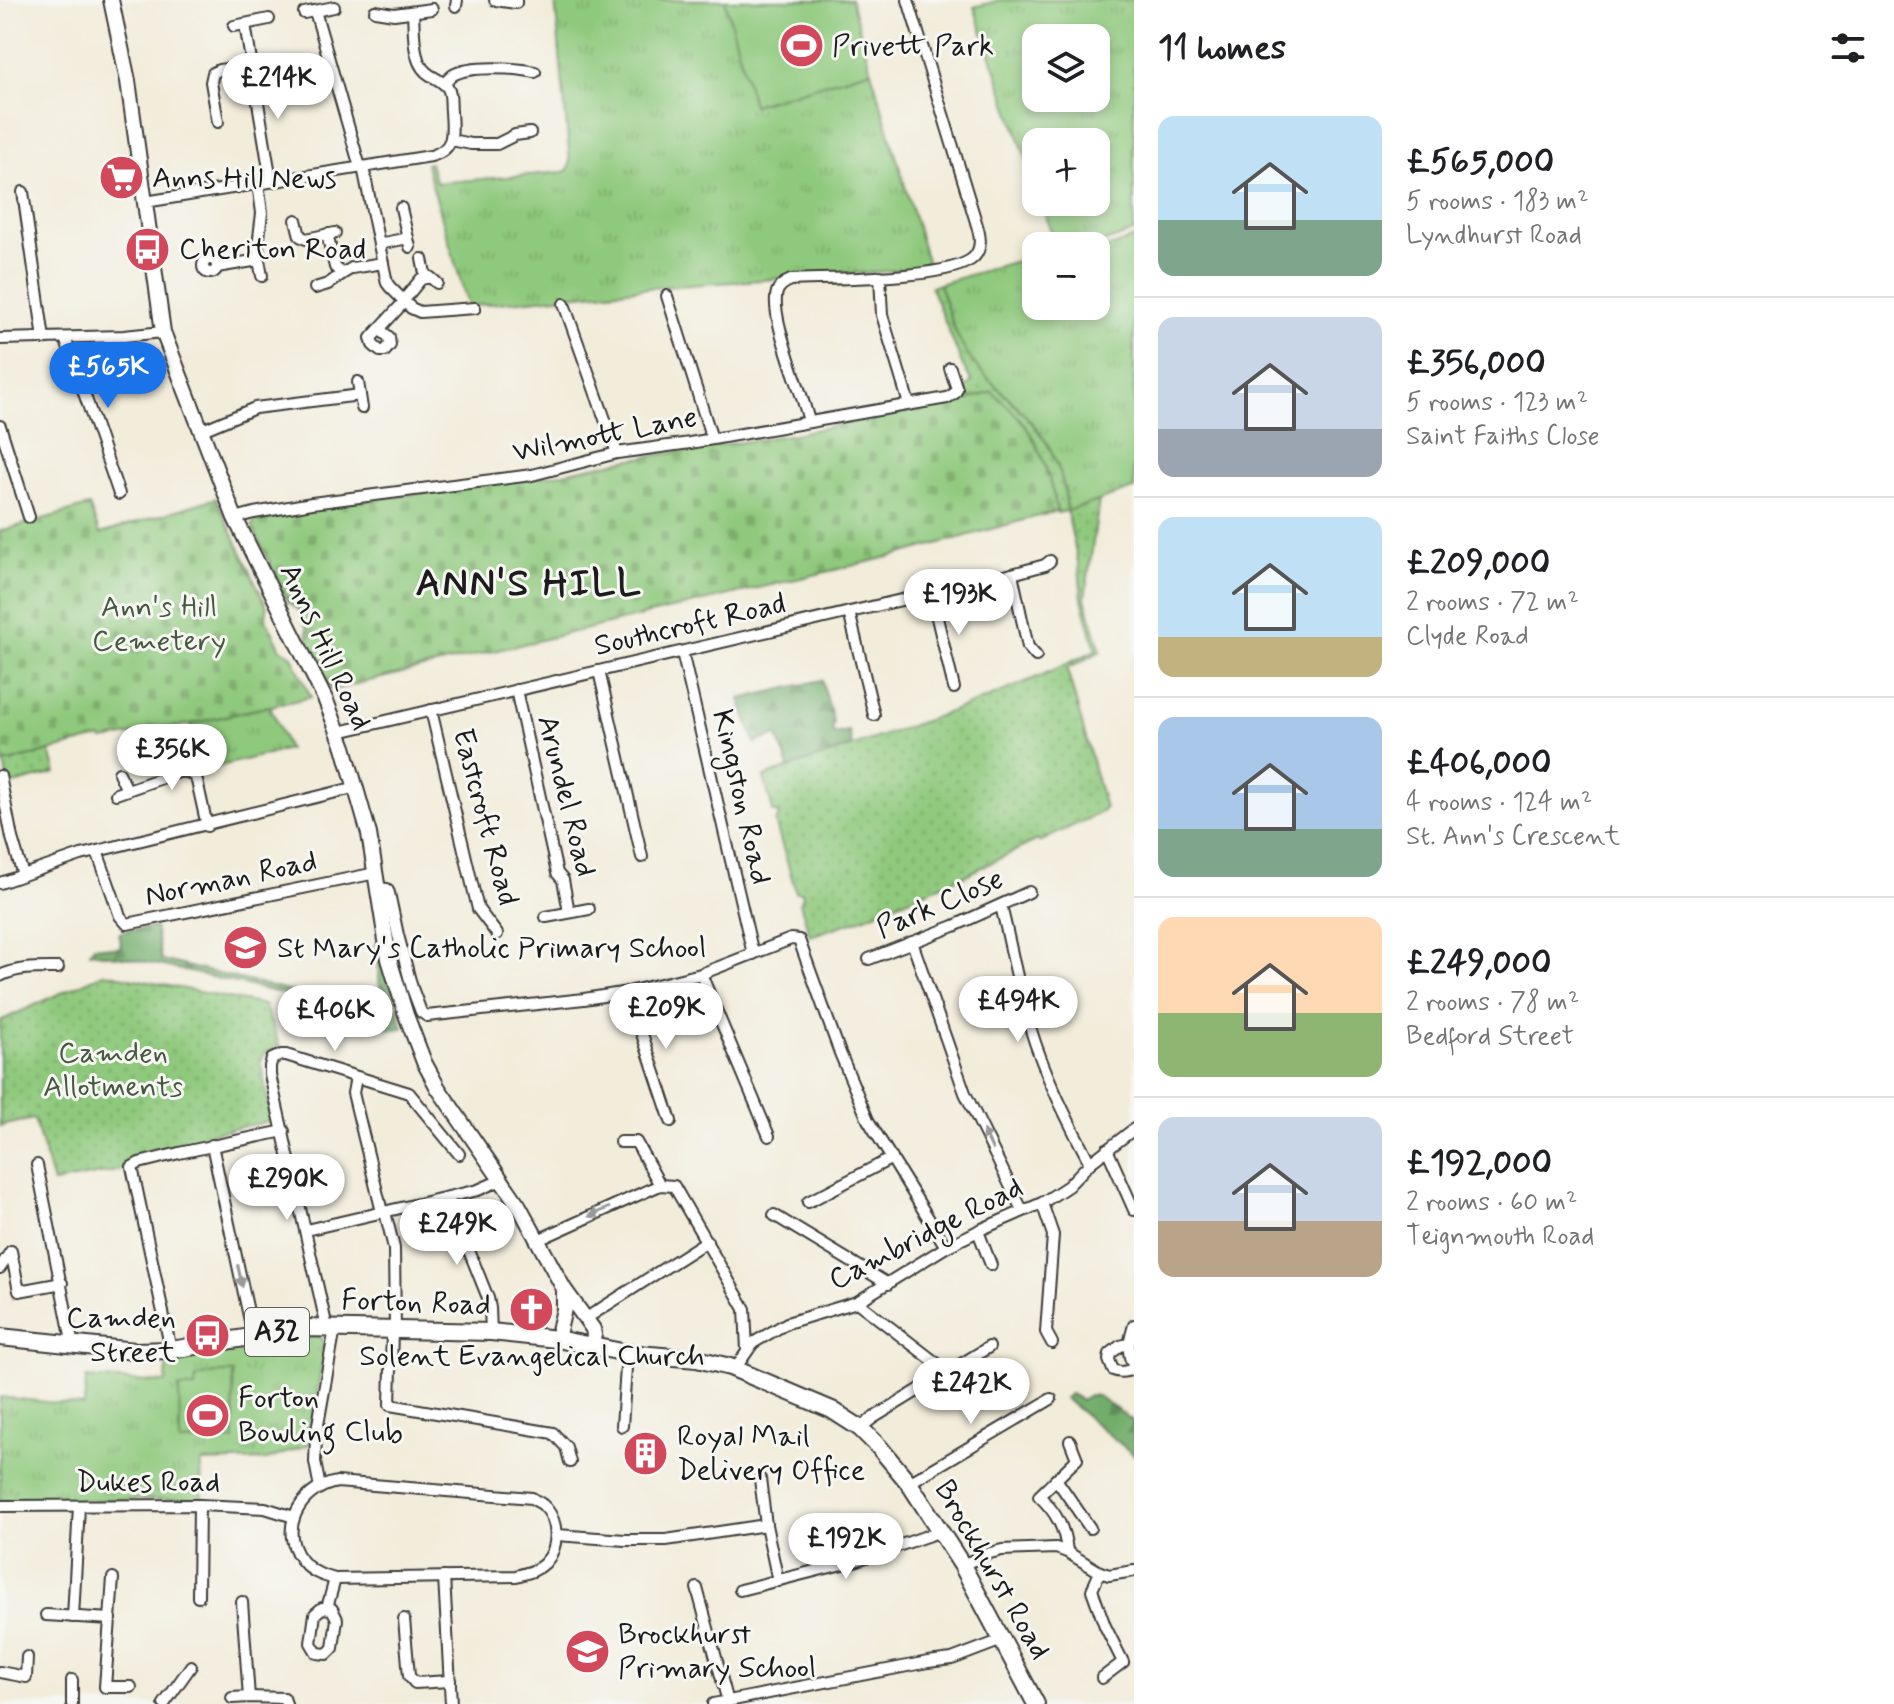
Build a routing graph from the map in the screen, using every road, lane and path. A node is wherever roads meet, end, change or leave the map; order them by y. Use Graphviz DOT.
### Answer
graph roads {
  1 [pos="111,0"];
  2 [pos="495,0"];
  3 [pos="908,0"];
  4 [pos="516,5"];
  5 [pos="334,7"];
  6 [pos="432,9"];
  7 [pos="375,11"];
  8 [pos="413,12"];
  9 [pos="269,19"];
  10 [pos="252,66"];
  11 [pos="535,72"];
  12 [pos="444,84"];
  13 [pos="529,120"];
  14 [pos="218,122"];
  15 [pos="451,140"];
  16 [pos="361,167"];
  17 [pos="271,181"];
  18 [pos="258,183"];
  19 [pos="23,192"];
  20 [pos="145,202"];
  21 [pos="401,208"];
  22 [pos="296,220"];
  23 [pos="379,244"];
  24 [pos="422,259"];
  25 [pos="259,260"];
  26 [pos="383,263"];
  27 [pos="217,267"];
  28 [pos="342,274"];
  29 [pos="262,276"];
  30 [pos="880,276"];
  31 [pos="426,278"];
  32 [pos="437,283"];
  33 [pos="315,288"];
  34 [pos="667,296"];
  35 [pos="403,301"];
  36 [pos="564,304"];
  37 [pos="475,308"];
  38 [pos="379,329"];
  39 [pos="163,332"];
  40 [pos="65,338"];
  41 [pos="0,339"];
  42 [pos="44,339"];
  43 [pos="950,368"];
  44 [pos="358,382"];
  45 [pos="360,395"];
  46 [pos="909,404"];
  47 [pos="362,408"];
  48 [pos="809,422"];
  49 [pos="0,426"];
  50 [pos="200,431"];
  51 [pos="712,439"];
  52 [pos="617,453"];
  53 [pos="119,494"];
  54 [pos="29,517"];
  55 [pos="235,518"];
  56 [pos="1050,561"];
  57 [pos="1012,574"];
  58 [pos="931,593"];
  59 [pos="849,612"];
  60 [pos="682,652"];
  61 [pos="1036,656"];
  62 [pos="599,671"];
  63 [pos="954,688"];
  64 [pos="516,690"];
  65 [pos="431,710"];
  66 [pos="874,715"];
  67 [pos="339,732"];
  68 [pos="119,773"];
  69 [pos="0,776"];
  70 [pos="357,787"];
  71 [pos="2,796"];
  72 [pos="207,826"];
  73 [pos="97,851"];
  74 [pos="642,857"];
  75 [pos="23,875"];
  76 [pos="377,881"];
  77 [pos="0,883"];
  78 [pos="1029,892"];
  79 [pos="1001,906"];
  80 [pos="589,909"];
  81 [pos="569,912"];
  82 [pos="546,917"];
  83 [pos="497,934"];
  84 [pos="912,942"];
  85 [pos="753,954"];
  86 [pos="869,959"];
  87 [pos="58,968"];
  88 [pos="701,974"];
  89 [pos="0,976"];
  90 [pos="628,992"];
  91 [pos="356,1077"];
  92 [pos="671,1121"];
  93 [pos="1134,1129"];
  94 [pos="284,1131"];
  95 [pos="769,1136"];
  96 [pos="620,1142"];
  97 [pos="212,1145"];
  98 [pos="1107,1149"];
  99 [pos="459,1154"];
  100 [pos="892,1158"];
  101 [pos="1090,1163"];
  102 [pos="37,1165"];
  103 [pos="501,1180"];
  104 [pos="660,1185"];
  105 [pos="448,1198"];
  106 [pos="808,1202"];
  107 [pos="1042,1203"];
  108 [pos="1133,1203"];
  109 [pos="1022,1210"];
  110 [pos="384,1212"];
  111 [pos="774,1215"];
  112 [pos="306,1230"];
  113 [pos="978,1231"];
  114 [pos="538,1240"];
  115 [pos="707,1241"];
  116 [pos="946,1247"];
  117 [pos="991,1265"];
  118 [pos="0,1268"];
  119 [pos="62,1283"];
  120 [pos="888,1284"];
  121 [pos="564,1289"];
  122 [pos="857,1302"];
  123 [pos="585,1319"];
  124 [pos="1134,1325"];
  125 [pos="331,1328"];
  126 [pos="394,1330"];
  127 [pos="491,1332"];
  128 [pos="253,1335"];
  129 [pos="0,1337"];
  130 [pos="557,1339"];
  131 [pos="1052,1343"];
  132 [pos="1129,1344"];
  133 [pos="592,1345"];
  134 [pos="73,1346"];
  135 [pos="989,1347"];
  136 [pos="171,1350"];
  137 [pos="747,1350"];
  138 [pos="627,1353"];
  139 [pos="1134,1367"];
  140 [pos="735,1369"];
  141 [pos="948,1372"];
  142 [pos="1051,1399"];
  143 [pos="622,1426"];
  144 [pos="860,1428"];
  145 [pos="1070,1441"];
  146 [pos="570,1462"];
  147 [pos="760,1479"];
  148 [pos="1056,1479"];
  149 [pos="909,1483"];
  150 [pos="320,1488"];
  151 [pos="199,1505"];
  152 [pos="0,1506"];
  153 [pos="79,1506"];
  154 [pos="294,1517"];
  155 [pos="766,1525"];
  156 [pos="1090,1528"];
  157 [pos="941,1531"];
  158 [pos="557,1535"];
  159 [pos="1067,1552"];
  160 [pos="962,1565"];
  161 [pos="1134,1571"];
  162 [pos="1100,1572"];
  163 [pos="444,1577"];
  164 [pos="113,1578"];
  165 [pos="335,1579"];
  166 [pos="778,1581"];
  167 [pos="697,1588"];
  168 [pos="740,1590"];
  169 [pos="198,1597"];
  170 [pos="242,1602"];
  171 [pos="327,1608"];
  172 [pos="46,1615"];
  173 [pos="73,1617"];
  174 [pos="111,1619"];
  175 [pos="404,1619"];
  176 [pos="1002,1640"];
  177 [pos="27,1657"];
  178 [pos="191,1666"];
  179 [pos="0,1672"];
  180 [pos="1102,1678"];
  181 [pos="72,1680"];
  182 [pos="450,1681"];
  183 [pos="131,1687"];
  184 [pos="249,1697"];
  185 [pos="232,1698"];
  186 [pos="728,1702"];
  187 [pos="72,1704"];
  188 [pos="164,1704"];
  189 [pos="286,1704"];
  190 [pos="451,1704"];
  191 [pos="713,1704"];
  192 [pos="1036,1704"];
  1 -- 20 [label="street, Anns Hill Road"];
  2 -- 4 [label="street"];
  3 -- 30 [label="street"];
  5 -- 16 [label="street"];
  6 -- 8 [label="street"];
  7 -- 8 [label="street"];
  8 -- 12 [label="street"];
  9 -- 10 [label="street"];
  10 -- 14 [label="street"];
  10 -- 17 [label="street"];
  11 -- 12 [label="street"];
  12 -- 15 [label="street"];
  13 -- 15 [label="street"];
  15 -- 16 [label="street"];
  16 -- 17 [label="street"];
  16 -- 23 [label="street"];
  17 -- 18 [label="street"];
  18 -- 20 [label="street"];
  18 -- 25 [label="street"];
  19 -- 42 [label="street"];
  20 -- 39 [label="street, Anns Hill Road"];
  21 -- 23 [label="street"];
  22 -- 28 [label="street"];
  23 -- 26 [label="street"];
  24 -- 31 [label="street"];
  25 -- 27 [label="street"];
  25 -- 29 [label="street"];
  26 -- 28 [label="street"];
  26 -- 35 [label="street"];
  28 -- 33 [label="street"];
  30 -- 46 [label="street"];
  30 -- 48 [label="street"];
  31 -- 32 [label="street"];
  31 -- 35 [label="street"];
  34 -- 51 [label="street"];
  35 -- 37 [label="street"];
  35 -- 38 [label="street"];
  36 -- 52 [label="street"];
  39 -- 40 [label="street"];
  39 -- 50 [label="street, Anns Hill Road"];
  40 -- 42 [label="street"];
  40 -- 53 [label="street"];
  41 -- 42 [label="street"];
  43 -- 46 [label="street, Wilmott Lane"];
  44 -- 45 [label="street"];
  45 -- 47 [label="street"];
  45 -- 50 [label="street"];
  46 -- 48 [label="street, Wilmott Lane"];
  48 -- 51 [label="street, Wilmott Lane"];
  49 -- 54 [label="street"];
  50 -- 55 [label="street, Anns Hill Road"];
  51 -- 52 [label="street, Wilmott Lane"];
  52 -- 55 [label="street, Wilmott Lane"];
  55 -- 67 [label="street, Anns Hill Road"];
  56 -- 57 [label="street, Southcroft Road"];
  57 -- 58 [label="street, Southcroft Road"];
  57 -- 61 [label="street"];
  58 -- 59 [label="street, Southcroft Road"];
  58 -- 63 [label="street"];
  59 -- 60 [label="street, Southcroft Road"];
  59 -- 66 [label="street"];
  60 -- 62 [label="street, Southcroft Road"];
  60 -- 85 [label="street, Kingston Road"];
  62 -- 64 [label="street, Southcroft Road"];
  62 -- 74 [label="street"];
  64 -- 65 [label="street, Southcroft Road"];
  64 -- 81 [label="street, Arundel Road"];
  65 -- 67 [label="street, Southcroft Road"];
  65 -- 83 [label="street, Eastcroft Road"];
  67 -- 70 [label="street, Anns Hill Road"];
  68 -- 72 [label="street"];
  69 -- 71 [label="street"];
  70 -- 72 [label="street"];
  70 -- 76 [label="street, Anns Hill Road"];
  71 -- 75 [label="street"];
  72 -- 73 [label="street"];
  73 -- 75 [label="street"];
  73 -- 76 [label="street, Norman Road"];
  75 -- 77 [label="street"];
  76 -- 90 [label="street"];
  76 -- 103 [label="street, Anns Hill Road"];
  78 -- 79 [label="street, Park Close"];
  79 -- 84 [label="street, Park Close"];
  79 -- 101 [label="street"];
  80 -- 81 [label="street, Arundel Road"];
  81 -- 82 [label="street, Arundel Road"];
  84 -- 86 [label="street, Park Close"];
  109 -- 84 [label="street, one-way"];
  85 -- 88 [label="street"];
  85 -- 100 [label="street"];
  87 -- 89 [label="street"];
  88 -- 90 [label="street"];
  88 -- 95 [label="street"];
  90 -- 92 [label="street"];
  91 -- 94 [label="street"];
  91 -- 99 [label="street"];
  91 -- 110 [label="street"];
  93 -- 98 [label="street, Cambridge Road"];
  94 -- 97 [label="street"];
  94 -- 112 [label="street"];
  96 -- 104 [label="street"];
  97 -- 128 [label="street, one-way"];
  97 -- 136 [label="street"];
  98 -- 101 [label="street, Cambridge Road"];
  98 -- 108 [label="street"];
  100 -- 106 [label="street"];
  100 -- 116 [label="street"];
  101 -- 107 [label="street, Cambridge Road"];
  102 -- 119 [label="street"];
  103 -- 105 [label="street"];
  103 -- 114 [label="street, Anns Hill Road"];
  104 -- 114 [label="street, one-way"];
  104 -- 115 [label="street"];
  105 -- 110 [label="street"];
  105 -- 127 [label="street"];
  107 -- 109 [label="street, Cambridge Road"];
  107 -- 131 [label="street"];
  109 -- 113 [label="street, Cambridge Road"];
  110 -- 112 [label="street"];
  110 -- 126 [label="street"];
  111 -- 120 [label="street"];
  112 -- 125 [label="street"];
  113 -- 116 [label="street, Cambridge Road"];
  113 -- 117 [label="street"];
  114 -- 121 [label="street, Anns Hill Road"];
  115 -- 123 [label="street"];
  115 -- 137 [label="street"];
  116 -- 120 [label="street, Cambridge Road"];
  118 -- 119 [label="street"];
  119 -- 134 [label="street"];
  120 -- 122 [label="street, Cambridge Road"];
  121 -- 123 [label="street, Anns Hill Road"];
  121 -- 130 [label="street"];
  122 -- 137 [label="street, Cambridge Road"];
  122 -- 141 [label="street"];
  123 -- 133 [label="street, Anns Hill Road"];
  124 -- 132 [label="street"];
  125 -- 126 [label="main road, Forton Road / A32"];
  125 -- 128 [label="main road, Forton Road / A32"];
  125 -- 150 [label="street"];
  126 -- 127 [label="main road, Forton Road / A32"];
  126 -- 146 [label="street"];
  127 -- 130 [label="main road, Forton Road / A32"];
  128 -- 136 [label="main road, Forton Road / A32"];
  129 -- 134 [label="main road, Forton Road / A32"];
  130 -- 133 [label="main road, Forton Road / A32"];
  132 -- 139 [label="street"];
  132 -- 139 [label="street"];
  133 -- 138 [label="main road, Brockhurst Road / A32"];
  134 -- 136 [label="main road, Forton Road / A32"];
  135 -- 141 [label="street"];
  137 -- 140 [label="street, Cambridge Road"];
  138 -- 140 [label="main road, Brockhurst Road / A32"];
  138 -- 143 [label="street"];
  140 -- 144 [label="main road, Brockhurst Road / A32"];
  141 -- 144 [label="street"];
  142 -- 149 [label="street"];
  144 -- 149 [label="main road, Brockhurst Road / A32"];
  145 -- 148 [label="street"];
  147 -- 155 [label="street"];
  148 -- 156 [label="street"];
  148 -- 159 [label="street"];
  149 -- 157 [label="main road, Brockhurst Road / A32"];
  150 -- 154 [label="street"];
  150 -- 158 [label="street"];
  151 -- 153 [label="street, Dukes Road"];
  151 -- 154 [label="street, Dukes Road"];
  151 -- 169 [label="street"];
  152 -- 153 [label="street, Dukes Road"];
  153 -- 173 [label="street"];
  154 -- 165 [label="street"];
  155 -- 158 [label="street"];
  155 -- 166 [label="street"];
  157 -- 160 [label="main road, Brockhurst Road / A32"];
  157 -- 166 [label="street"];
  158 -- 163 [label="street"];
  159 -- 160 [label="street"];
  159 -- 162 [label="street"];
  160 -- 176 [label="main road, Brockhurst Road / A32"];
  161 -- 162 [label="street"];
  162 -- 180 [label="street"];
  163 -- 165 [label="street"];
  163 -- 182 [label="street"];
  164 -- 174 [label="street"];
  165 -- 171 [label="street"];
  166 -- 168 [label="street"];
  167 -- 186 [label="street"];
  170 -- 184 [label="street"];
  172 -- 173 [label="street"];
  173 -- 174 [label="street"];
  174 -- 183 [label="street"];
  175 -- 182 [label="street"];
  176 -- 186 [label="street"];
  176 -- 192 [label="main road, Brockhurst Road / A32"];
  177 -- 179 [label="street"];
  178 -- 188 [label="street"];
  181 -- 187 [label="street"];
  182 -- 190 [label="street"];
  184 -- 185 [label="street"];
  184 -- 189 [label="street"];
  186 -- 191 [label="street"];
}
